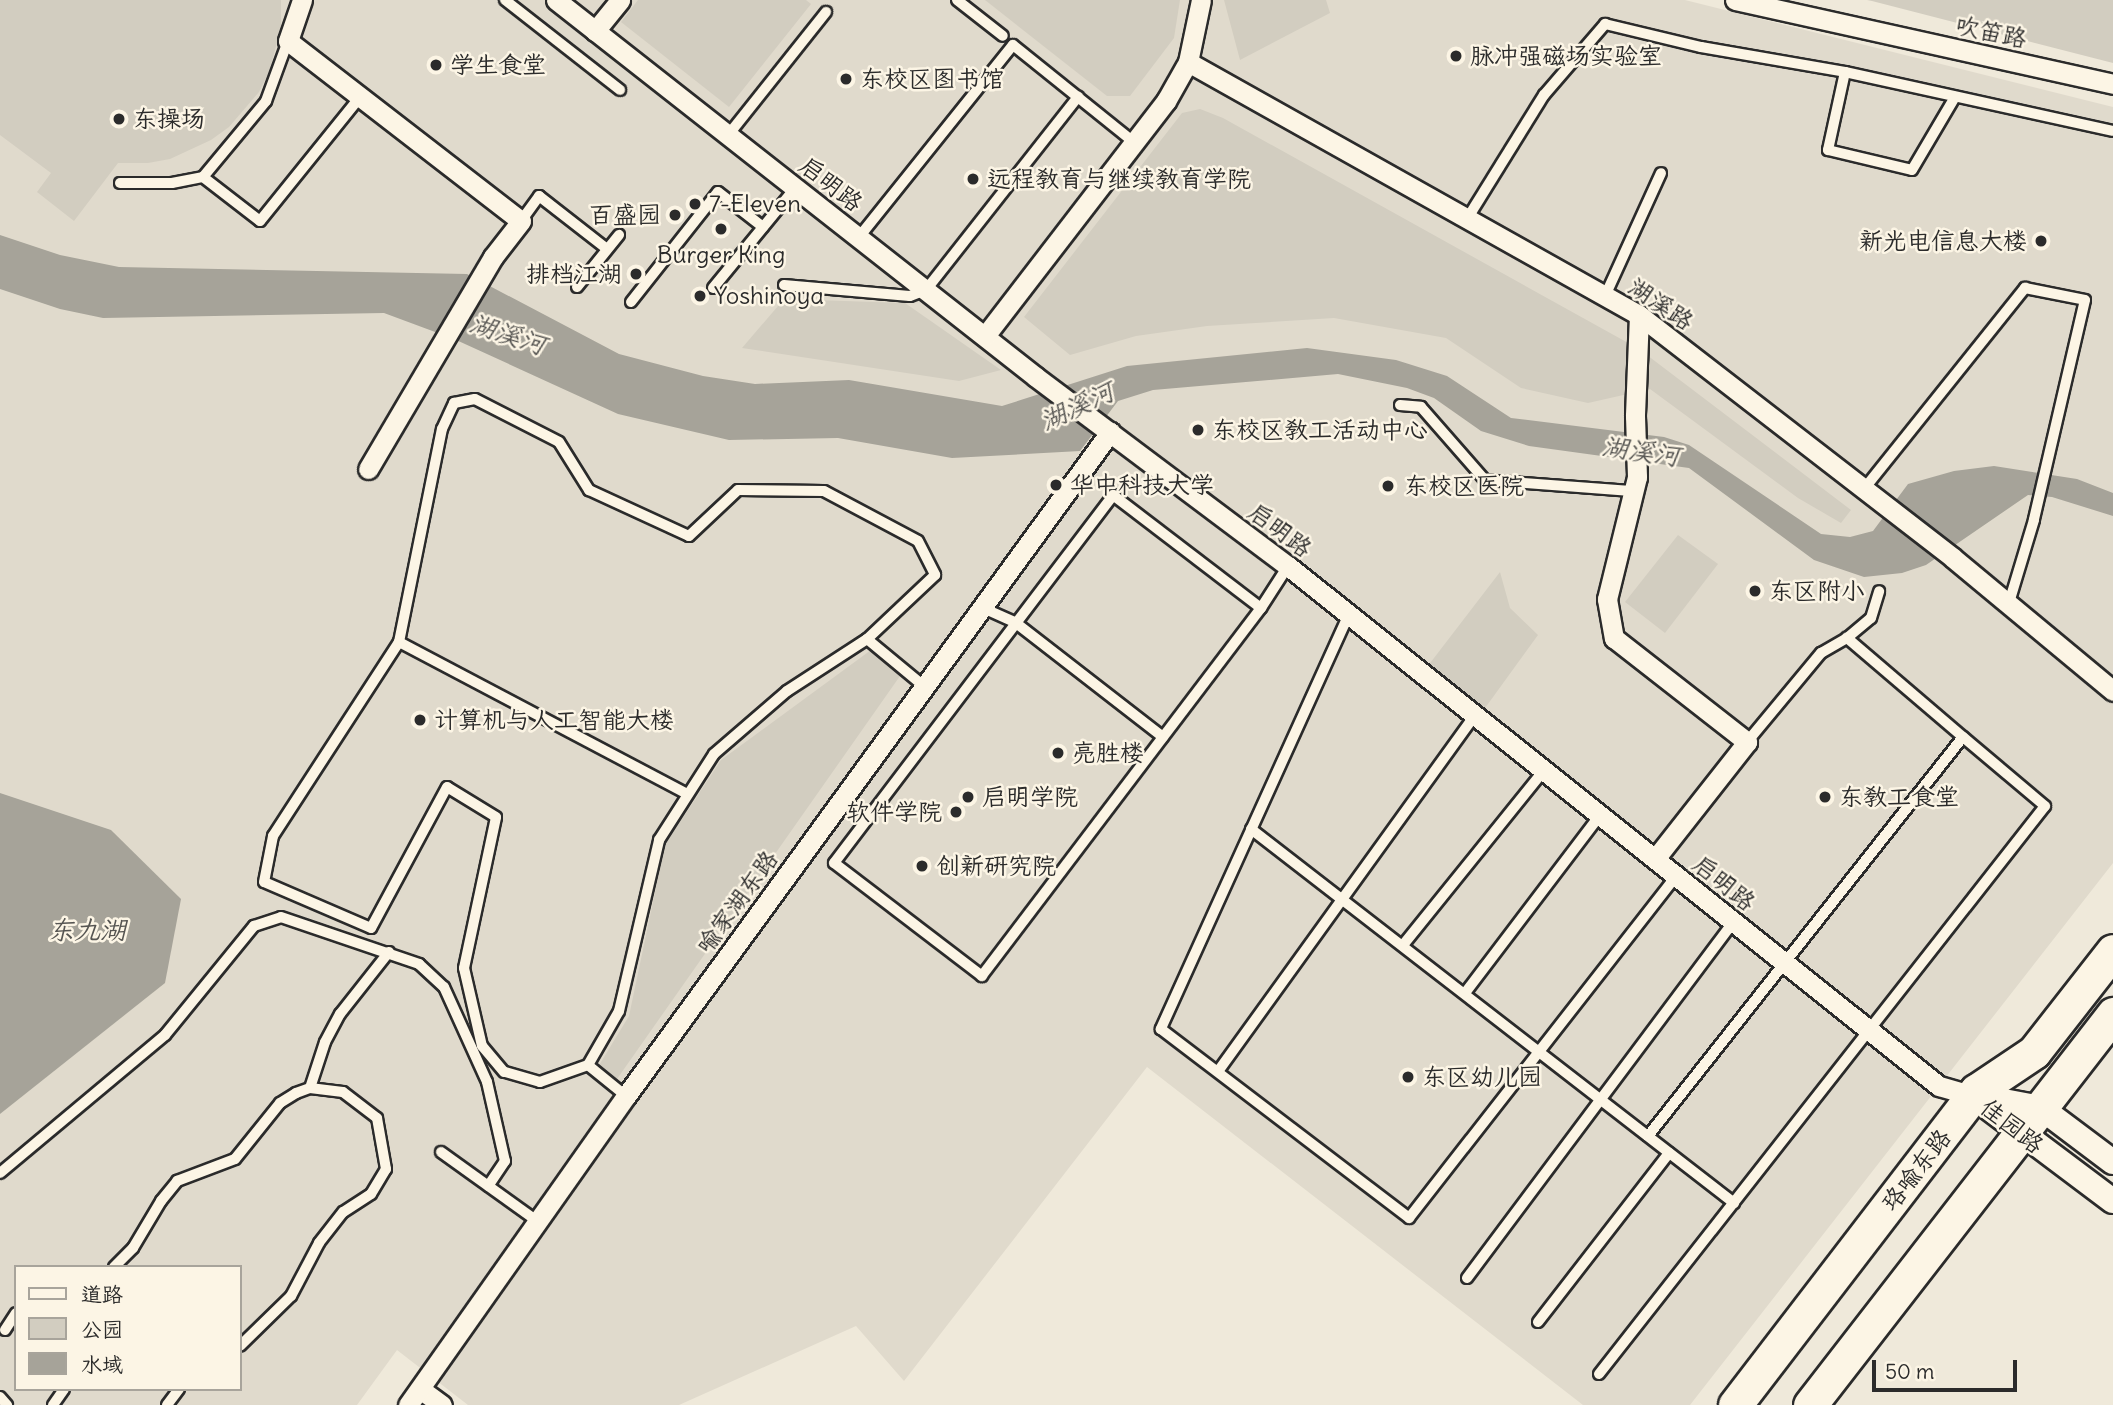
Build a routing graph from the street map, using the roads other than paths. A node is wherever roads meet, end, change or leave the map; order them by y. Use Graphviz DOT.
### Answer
graph roads {
  1 [pos="302,0"];
  2 [pos="505,0"];
  3 [pos="620,0"];
  4 [pos="957,0"];
  5 [pos="1201,0"];
  6 [pos="1735,0"];
  7 [pos="564,2"];
  8 [pos="826,12"];
  9 [pos="595,31"];
  10 [pos="1003,36"];
  11 [pos="288,41"];
  12 [pos="1188,62"];
  13 [pos="1845,72"];
  14 [pos="2113,84"];
  15 [pos="620,90"];
  16 [pos="360,97"];
  17 [pos="1078,97"];
  18 [pos="1955,97"];
  19 [pos="2113,131"];
  20 [pos="729,134"];
  21 [pos="1135,143"];
  22 [pos="1661,173"];
  23 [pos="203,177"];
  24 [pos="120,183"];
  25 [pos="796,188"];
  26 [pos="1467,219"];
  27 [pos="521,221"];
  28 [pos="763,227"];
  29 [pos="619,235"];
  30 [pos="859,237"];
  31 [pos="607,249"];
  32 [pos="784,285"];
  33 [pos="577,287"];
  34 [pos="713,288"];
  35 [pos="926,290"];
  36 [pos="1605,296"];
  37 [pos="631,302"];
  38 [pos="1639,315"];
  39 [pos="985,336"];
  40 [pos="1400,405"];
  41 [pos="1109,431"];
  42 [pos="368,469"];
  43 [pos="1635,484"];
  44 [pos="1864,489"];
  45 [pos="1288,566"];
  46 [pos="1879,591"];
  47 [pos="2008,607"];
  48 [pos="983,608"];
  49 [pos="1261,608"];
  50 [pos="1349,614"];
  51 [pos="1016,623"];
  52 [pos="1847,638"];
  53 [pos="867,639"];
  54 [pos="399,642"];
  55 [pos="925,687"];
  56 [pos="2113,691"];
  57 [pos="1475,715"];
  58 [pos="1164,737"];
  59 [pos="1963,737"];
  60 [pos="1747,742"];
  61 [pos="1544,770"];
  62 [pos="688,794"];
  63 [pos="1600,816"];
  64 [pos="1251,829"];
  65 [pos="1655,859"];
  66 [pos="1676,876"];
  67 [pos="1342,897"];
  68 [pos="1733,922"];
  69 [pos="1403,945"];
  70 [pos="2113,951"];
  71 [pos="389,952"];
  72 [pos="1784,962"];
  73 [pos="1465,993"];
  74 [pos="2113,1014"];
  75 [pos="1869,1030"];
  76 [pos="1539,1051"];
  77 [pos="588,1065"];
  78 [pos="1219,1070"];
  79 [pos="310,1088"];
  80 [pos="626,1096"];
  81 [pos="1973,1096"];
  82 [pos="1601,1099"];
  83 [pos="2041,1108"];
  84 [pos="2020,1134"];
  85 [pos="1648,1136"];
  86 [pos="442,1153"];
  87 [pos="1670,1153"];
  88 [pos="2113,1162"];
  89 [pos="0,1173"];
  90 [pos="488,1186"];
  91 [pos="2113,1201"];
  92 [pos="1734,1203"];
  93 [pos="537,1222"];
  94 [pos="116,1265"];
  95 [pos="1467,1278"];
  96 [pos="14,1316"];
  97 [pos="1538,1322"];
  98 [pos="5,1330"];
  99 [pos="242,1344"];
  100 [pos="1599,1374"];
  101 [pos="0,1397"];
  102 [pos="414,1397"];
  103 [pos="7,1405"];
  104 [pos="442,1405"];
  105 [pos="1735,1405"];
  106 [pos="1810,1405"];
  1 -- 11 [label="street"];
  2 -- 15 [label="lane"];
  3 -- 9 [label="street"];
  4 -- 10 [label="lane"];
  5 -- 12 [label="street"];
  6 -- 14 [label="street, 吹笛路"];
  7 -- 9 [label="street, 启明路"];
  8 -- 20 [label="lane"];
  9 -- 20 [label="street, 启明路"];
  11 -- 16 [label="street"];
  11 -- 23 [label="lane"];
  12 -- 21 [label="street"];
  12 -- 26 [label="street, 湖溪路"];
  13 -- 18 [label="lane"];
  13 -- 18 [label="lane"];
  13 -- 26 [label="lane"];
  16 -- 23 [label="lane"];
  16 -- 27 [label="street"];
  17 -- 21 [label="lane"];
  17 -- 30 [label="lane"];
  17 -- 35 [label="lane"];
  18 -- 19 [label="lane"];
  20 -- 25 [label="street, 启明路"];
  21 -- 39 [label="street"];
  22 -- 36 [label="lane"];
  23 -- 24 [label="lane"];
  25 -- 28 [label="lane"];
  25 -- 30 [label="street, 启明路"];
  26 -- 36 [label="street, 湖溪路"];
  27 -- 31 [label="lane"];
  27 -- 42 [label="street"];
  28 -- 34 [label="lane"];
  28 -- 37 [label="lane"];
  29 -- 31 [label="lane"];
  30 -- 35 [label="street, 启明路"];
  31 -- 33 [label="lane"];
  32 -- 35 [label="lane"];
  35 -- 39 [label="street, 启明路"];
  36 -- 38 [label="street, 湖溪路"];
  38 -- 43 [label="street"];
  38 -- 44 [label="street, 湖溪路"];
  39 -- 41 [label="street, 启明路"];
  40 -- 43 [label="lane"];
  41 -- 45 [label="street, 启明路"];
  41 -- 48 [label="street, 喻家湖东路"];
  43 -- 60 [label="street"];
  44 -- 47 [label="street, 湖溪路"];
  44 -- 47 [label="lane"];
  45 -- 49 [label="lane"];
  45 -- 50 [label="street, 启明路"];
  46 -- 52 [label="lane"];
  47 -- 56 [label="street, 湖溪路"];
  48 -- 51 [label="lane"];
  48 -- 55 [label="street, 喻家湖东路"];
  49 -- 51 [label="lane"];
  49 -- 58 [label="lane"];
  50 -- 57 [label="street, 启明路"];
  50 -- 64 [label="lane"];
  51 -- 58 [label="lane"];
  51 -- 58 [label="lane"];
  52 -- 59 [label="lane"];
  52 -- 60 [label="lane"];
  53 -- 54 [label="lane"];
  53 -- 55 [label="lane"];
  53 -- 62 [label="lane"];
  54 -- 62 [label="lane"];
  54 -- 77 [label="lane"];
  55 -- 80 [label="street, 喻家湖东路"];
  57 -- 61 [label="street, 启明路"];
  57 -- 67 [label="lane"];
  59 -- 72 [label="lane"];
  59 -- 75 [label="lane"];
  60 -- 65 [label="street"];
  61 -- 63 [label="street, 启明路"];
  61 -- 69 [label="lane"];
  62 -- 77 [label="lane"];
  63 -- 65 [label="street, 启明路"];
  63 -- 73 [label="lane"];
  64 -- 67 [label="lane"];
  64 -- 78 [label="lane"];
  65 -- 66 [label="street, 启明路"];
  66 -- 68 [label="street, 启明路"];
  66 -- 76 [label="lane"];
  67 -- 69 [label="lane"];
  67 -- 78 [label="lane"];
  68 -- 72 [label="street, 启明路"];
  68 -- 82 [label="lane"];
  69 -- 73 [label="lane"];
  70 -- 81 [label="highway, 珞喻东路"];
  71 -- 79 [label="lane"];
  71 -- 89 [label="lane"];
  71 -- 90 [label="lane"];
  72 -- 75 [label="street, 启明路"];
  72 -- 85 [label="lane"];
  73 -- 76 [label="lane"];
  74 -- 83 [label="highway"];
  75 -- 81 [label="street, 启明路"];
  75 -- 92 [label="lane"];
  76 -- 78 [label="lane"];
  76 -- 82 [label="lane"];
  77 -- 80 [label="lane"];
  79 -- 94 [label="lane"];
  79 -- 99 [label="lane"];
  80 -- 93 [label="street, 喻家湖东路"];
  81 -- 83 [label="street, 佳园路"];
  81 -- 84 [label="street, 佳园路"];
  81 -- 105 [label="highway, 珞喻东路"];
  82 -- 85 [label="lane"];
  82 -- 95 [label="lane"];
  83 -- 84 [label="highway"];
  83 -- 88 [label="street, 佳园路"];
  84 -- 91 [label="street, 佳园路"];
  84 -- 106 [label="highway"];
  85 -- 87 [label="lane"];
  86 -- 90 [label="lane"];
  87 -- 92 [label="lane"];
  87 -- 97 [label="lane"];
  90 -- 93 [label="lane"];
  92 -- 100 [label="lane"];
  93 -- 102 [label="street, 喻家湖东路"];
  96 -- 98 [label="lane"];
  101 -- 103 [label="lane"];
  102 -- 104 [label="street"];
}
